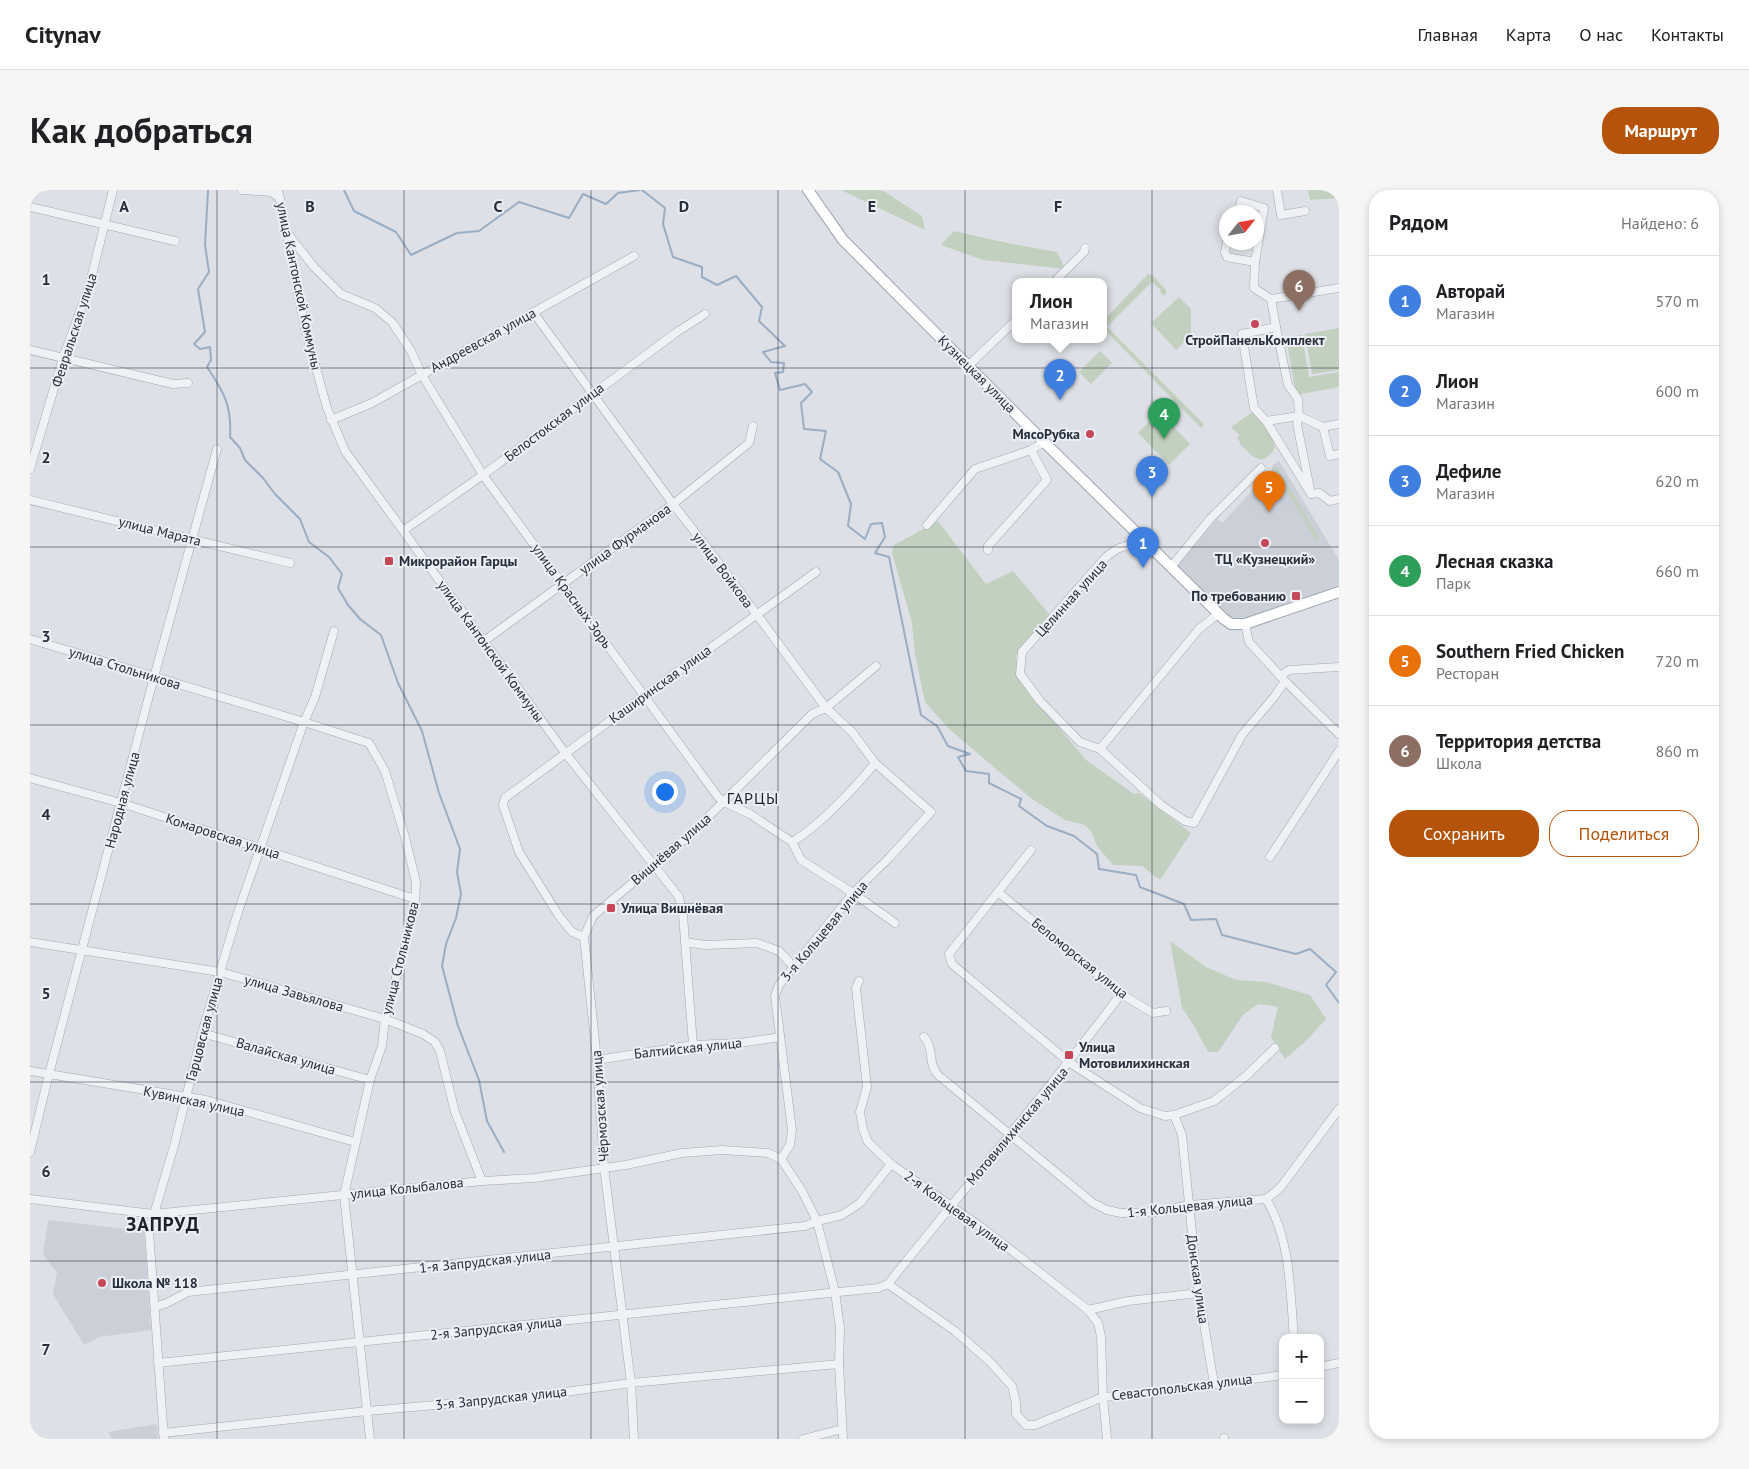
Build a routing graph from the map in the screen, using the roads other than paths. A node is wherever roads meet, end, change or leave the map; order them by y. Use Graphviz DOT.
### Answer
graph roads {
  1 [pos="113,190"];
  2 [pos="242,190"];
  3 [pos="808,190"];
  4 [pos="1277,190"];
  5 [pos="279,194"];
  6 [pos="1240,205"];
  7 [pos="1255,205"];
  8 [pos="30,207"];
  9 [pos="1305,211"];
  10 [pos="106,224"];
  11 [pos="287,232"];
  12 [pos="175,241"];
  13 [pos="1085,248"];
  14 [pos="1225,250"];
  15 [pos="1257,250"];
  16 [pos="634,256"];
  17 [pos="1255,262"];
  18 [pos="1058,278"];
  19 [pos="1339,288"];
  20 [pos="1271,299"];
  21 [pos="533,312"];
  22 [pos="705,314"];
  23 [pos="1012,324"];
  24 [pos="1276,327"];
  25 [pos="30,350"];
  26 [pos="63,358"];
  27 [pos="968,366"];
  28 [pos="422,375"];
  29 [pos="188,383"];
  30 [pos="592,393"];
  31 [pos="1300,416"];
  32 [pos="331,420"];
  33 [pos="1266,421"];
  34 [pos="1339,424"];
  35 [pos="753,426"];
  36 [pos="1323,427"];
  37 [pos="1044,442"];
  38 [pos="216,449"];
  39 [pos="1031,450"];
  40 [pos="1339,454"];
  41 [pos="1261,468"];
  42 [pos="30,469"];
  43 [pos="483,475"];
  44 [pos="1311,494"];
  45 [pos="1339,499"];
  46 [pos="30,500"];
  47 [pos="673,504"];
  48 [pos="927,525"];
  49 [pos="404,530"];
  50 [pos="192,539"];
  51 [pos="1143,540"];
  52 [pos="988,550"];
  53 [pos="290,563"];
  54 [pos="1171,568"];
  55 [pos="816,572"];
  56 [pos="564,584"];
  57 [pos="1339,592"];
  58 [pos="756,613"];
  59 [pos="1218,614"];
  60 [pos="1245,624"];
  61 [pos="334,631"];
  62 [pos="30,639"];
  63 [pos="484,641"];
  64 [pos="876,666"];
  65 [pos="1339,667"];
  66 [pos="154,677"];
  67 [pos="1282,678"];
  68 [pos="644,695"];
  69 [pos="826,708"];
  70 [pos="304,722"];
  71 [pos="1339,734"];
  72 [pos="1100,750"];
  73 [pos="1339,751"];
  74 [pos="566,754"];
  75 [pos="876,763"];
  76 [pos="30,778"];
  77 [pos="724,802"];
  78 [pos="121,803"];
  79 [pos="931,812"];
  80 [pos="792,842"];
  81 [pos="261,848"];
  82 [pos="1031,850"];
  83 [pos="1270,857"];
  84 [pos="653,866"];
  85 [pos="998,892"];
  86 [pos="853,893"];
  87 [pos="415,899"];
  88 [pos="895,923"];
  89 [pos="584,937"];
  90 [pos="30,942"];
  91 [pos="685,942"];
  92 [pos="82,949"];
  93 [pos="794,967"];
  94 [pos="220,972"];
  95 [pos="858,981"];
  96 [pos="1121,994"];
  97 [pos="1166,1011"];
  98 [pos="385,1019"];
  99 [pos="202,1032"];
  100 [pos="780,1036"];
  101 [pos="924,1037"];
  102 [pos="693,1045"];
  103 [pos="1274,1048"];
  104 [pos="597,1060"];
  105 [pos="1070,1062"];
  106 [pos="30,1071"];
  107 [pos="49,1074"];
  108 [pos="370,1080"];
  109 [pos="186,1097"];
  110 [pos="1339,1109"];
  111 [pos="1174,1115"];
  112 [pos="1010,1134"];
  113 [pos="355,1142"];
  114 [pos="30,1152"];
  115 [pos="781,1159"];
  116 [pos="891,1164"];
  117 [pos="604,1167"];
  118 [pos="482,1181"];
  119 [pos="344,1195"];
  120 [pos="30,1199"];
  121 [pos="1266,1199"];
  122 [pos="950,1206"];
  123 [pos="1189,1206"];
  124 [pos="153,1214"];
  125 [pos="817,1221"];
  126 [pos="615,1246"];
  127 [pos="354,1274"];
  128 [pos="888,1284"];
  129 [pos="835,1292"];
  130 [pos="1199,1293"];
  131 [pos="155,1307"];
  132 [pos="1088,1310"];
  133 [pos="622,1315"];
  134 [pos="1294,1334"];
  135 [pos="361,1343"];
  136 [pos="1339,1363"];
  137 [pos="158,1364"];
  138 [pos="839,1364"];
  139 [pos="1324,1366"];
  140 [pos="1279,1375"];
  141 [pos="631,1383"];
  142 [pos="1214,1384"];
  143 [pos="1103,1397"];
  144 [pos="367,1411"];
  145 [pos="842,1429"];
  146 [pos="164,1436"];
  147 [pos="370,1439"];
  148 [pos="634,1439"];
  149 [pos="803,1439"];
  150 [pos="843,1439"];
  151 [pos="1107,1439"];
  1 -- 10 [label="street, Февральская улица"];
  2 -- 5 [label="street"];
  3 -- 27 [label="main road, Кузнецкая улица"];
  4 -- 9 [label="street"];
  5 -- 11 [label="street, улица Кантонской Коммуны"];
  6 -- 7 [label="street"];
  8 -- 10 [label="street"];
  10 -- 12 [label="street"];
  10 -- 26 [label="street, Февральская улица"];
  11 -- 28 [label="street, улица Красных Зорь"];
  11 -- 32 [label="street, улица Кантонской Коммуны"];
  13 -- 18 [label="street"];
  14 -- 17 [label="street"];
  15 -- 17 [label="street"];
  16 -- 21 [label="street, Андреевская улица"];
  17 -- 20 [label="street"];
  19 -- 20 [label="street"];
  20 -- 24 [label="street"];
  21 -- 28 [label="street, Андреевская улица"];
  21 -- 30 [label="street, улица Войкова"];
  22 -- 30 [label="street, Белостокская улица"];
  23 -- 27 [label="street"];
  24 -- 31 [label="street"];
  24 -- 33 [label="street"];
  25 -- 26 [label="street"];
  26 -- 29 [label="street"];
  26 -- 42 [label="street, Февральская улица"];
  27 -- 37 [label="main road, Кузнецкая улица"];
  28 -- 32 [label="street, Андреевская улица"];
  28 -- 43 [label="street, улица Красных Зорь"];
  30 -- 43 [label="street, Белостокская улица"];
  30 -- 47 [label="street, улица Войкова"];
  31 -- 33 [label="street"];
  31 -- 36 [label="street"];
  31 -- 44 [label="street"];
  32 -- 49 [label="street, улица Кантонской Коммуны"];
  33 -- 44 [label="street"];
  34 -- 36 [label="street"];
  35 -- 47 [label="street, улица Фурманова"];
  36 -- 40 [label="street"];
  37 -- 39 [label="street"];
  37 -- 51 [label="main road, Кузнецкая улица"];
  38 -- 50 [label="street, Народная улица"];
  39 -- 48 [label="street"];
  39 -- 52 [label="street"];
  41 -- 54 [label="street"];
  43 -- 49 [label="street, Белостокская улица"];
  43 -- 56 [label="street, улица Красных Зорь"];
  44 -- 45 [label="street"];
  46 -- 50 [label="street, улица Марата"];
  47 -- 56 [label="street, улица Фурманова"];
  47 -- 58 [label="street, улица Войкова"];
  49 -- 63 [label="street, улица Кантонской Коммуны"];
  50 -- 53 [label="street, улица Марата"];
  50 -- 66 [label="street, Народная улица"];
  51 -- 54 [label="main road, Кузнецкая улица"];
  51 -- 72 [label="street, Целинная улица"];
  54 -- 59 [label="main road, Кузнецкая улица"];
  55 -- 58 [label="street, Каширинская улица"];
  56 -- 63 [label="street, улица Фурманова"];
  56 -- 68 [label="street, улица Красных Зорь"];
  57 -- 60 [label="main road"];
  58 -- 68 [label="street, Каширинская улица"];
  58 -- 69 [label="street, улица Войкова"];
  59 -- 60 [label="main road, Кузнецкая улица"];
  59 -- 72 [label="street"];
  60 -- 67 [label="street"];
  61 -- 70 [label="street, Гарцовская улица"];
  62 -- 66 [label="street, улица Стольникова"];
  63 -- 74 [label="street, улица Кантонской Коммуны"];
  64 -- 69 [label="street, Вишнёвая улица"];
  65 -- 67 [label="street"];
  66 -- 70 [label="street, улица Стольникова"];
  66 -- 78 [label="street, Народная улица"];
  67 -- 71 [label="street"];
  67 -- 72 [label="street"];
  68 -- 74 [label="street, Каширинская улица"];
  68 -- 77 [label="street, улица Красных Зорь"];
  69 -- 75 [label="street, улица Войкова"];
  69 -- 77 [label="street, Вишнёвая улица"];
  70 -- 81 [label="street, Гарцовская улица"];
  70 -- 87 [label="street, улица Стольникова"];
  73 -- 83 [label="street"];
  74 -- 84 [label="street, улица Кантонской Коммуны"];
  74 -- 89 [label="street, Каширинская улица"];
  75 -- 79 [label="street, улица Войкова"];
  75 -- 80 [label="street"];
  76 -- 78 [label="street, Комаровская улица"];
  77 -- 80 [label="street, улица Красных Зорь"];
  77 -- 84 [label="street, Вишнёвая улица"];
  78 -- 81 [label="street, Комаровская улица"];
  78 -- 92 [label="street, Народная улица"];
  79 -- 86 [label="street, 3-я Кольцевая улица"];
  80 -- 86 [label="street, улица Красных Зорь"];
  81 -- 87 [label="street, Комаровская улица"];
  81 -- 94 [label="street, Гарцовская улица"];
  82 -- 85 [label="street"];
  84 -- 89 [label="street, Вишнёвая улица"];
  84 -- 91 [label="street, улица Кантонской Коммуны"];
  85 -- 96 [label="street, Беломорская улица"];
  85 -- 105 [label="street"];
  86 -- 88 [label="street, улица Красных Зорь"];
  86 -- 93 [label="street, 3-я Кольцевая улица"];
  87 -- 98 [label="street, улица Стольникова"];
  89 -- 104 [label="street, Чёрмозская улица"];
  90 -- 92 [label="street, улица Завьялова"];
  91 -- 93 [label="street"];
  91 -- 102 [label="street, улица Кантонской Коммуны"];
  92 -- 94 [label="street, улица Завьялова"];
  92 -- 107 [label="street, Народная улица"];
  93 -- 100 [label="street, 3-я Кольцевая улица"];
  94 -- 98 [label="street, улица Завьялова"];
  94 -- 99 [label="street, Гарцовская улица"];
  95 -- 116 [label="street, 2-я Кольцевая улица"];
  96 -- 97 [label="street, Беломорская улица"];
  96 -- 105 [label="street, Мотовилихинская улица"];
  98 -- 108 [label="street, улица Стольникова"];
  98 -- 118 [label="street, улица Завьялова"];
  99 -- 108 [label="street, Валайская улица"];
  99 -- 109 [label="street, Гарцовская улица"];
  100 -- 102 [label="street, Балтийская улица"];
  100 -- 115 [label="street, 3-я Кольцевая улица"];
  101 -- 112 [label="street, 1-я Кольцевая улица"];
  102 -- 104 [label="street, Балтийская улица"];
  103 -- 111 [label="street"];
  104 -- 117 [label="street, Чёрмозская улица"];
  105 -- 111 [label="street"];
  105 -- 112 [label="street, Мотовилихинская улица"];
  106 -- 107 [label="street, Кувинская улица"];
  107 -- 109 [label="street, Кувинская улица"];
  107 -- 114 [label="street, Народная улица"];
  108 -- 113 [label="street, улица Стольникова"];
  109 -- 113 [label="street, Кувинская улица"];
  109 -- 124 [label="street, Гарцовская улица"];
  110 -- 121 [label="street, 1-я Кольцевая улица"];
  111 -- 123 [label="street, Донская улица"];
  112 -- 122 [label="street, Мотовилихинская улица"];
  112 -- 123 [label="street, 1-я Кольцевая улица"];
  113 -- 119 [label="street, улица Стольникова"];
  115 -- 117 [label="street, улица Колыбалова"];
  115 -- 125 [label="street"];
  116 -- 122 [label="street, 2-я Кольцевая улица"];
  116 -- 125 [label="street, 1-я Запрудская улица"];
  117 -- 118 [label="street, улица Колыбалова"];
  117 -- 126 [label="street, Чёрмозская улица"];
  118 -- 119 [label="street, улица Колыбалова"];
  119 -- 124 [label="street, улица Колыбалова"];
  119 -- 127 [label="street, улица Стольникова"];
  120 -- 124 [label="street, улица Колыбалова"];
  121 -- 123 [label="street, 1-я Кольцевая улица"];
  121 -- 134 [label="street"];
  122 -- 128 [label="street, Мотовилихинская улица"];
  122 -- 132 [label="street, 2-я Кольцевая улица"];
  123 -- 130 [label="street, Донская улица"];
  124 -- 131 [label="street, Гарцовская улица"];
  125 -- 126 [label="street, 1-я Запрудская улица"];
  125 -- 129 [label="street"];
  126 -- 127 [label="street, 1-я Запрудская улица"];
  126 -- 133 [label="street, Чёрмозская улица"];
  127 -- 131 [label="street, 1-я Запрудская улица"];
  127 -- 135 [label="street, улица Стольникова"];
  128 -- 129 [label="street"];
  128 -- 143 [label="street, Севастопольская улица"];
  129 -- 133 [label="street, 2-я Запрудская улица"];
  129 -- 138 [label="street"];
  130 -- 132 [label="street"];
  130 -- 142 [label="street, Донская улица"];
  131 -- 137 [label="street, Гарцовская улица"];
  132 -- 143 [label="street"];
  133 -- 135 [label="street, 2-я Запрудская улица"];
  133 -- 141 [label="street, Чёрмозская улица"];
  135 -- 137 [label="street, 2-я Запрудская улица"];
  135 -- 144 [label="street, улица Стольникова"];
  136 -- 139 [label="street"];
  137 -- 146 [label="street, Гарцовская улица"];
  138 -- 141 [label="street, 3-я Запрудская улица"];
  138 -- 145 [label="street"];
  140 -- 142 [label="street, Севастопольская улица"];
  141 -- 144 [label="street, 3-я Запрудская улица"];
  141 -- 148 [label="street, Чёрмозская улица"];
  142 -- 143 [label="street, Севастопольская улица"];
  143 -- 151 [label="street"];
  144 -- 146 [label="street, 3-я Запрудская улица"];
  144 -- 147 [label="street, улица Стольникова"];
  145 -- 149 [label="street"];
  145 -- 150 [label="street"];
}
